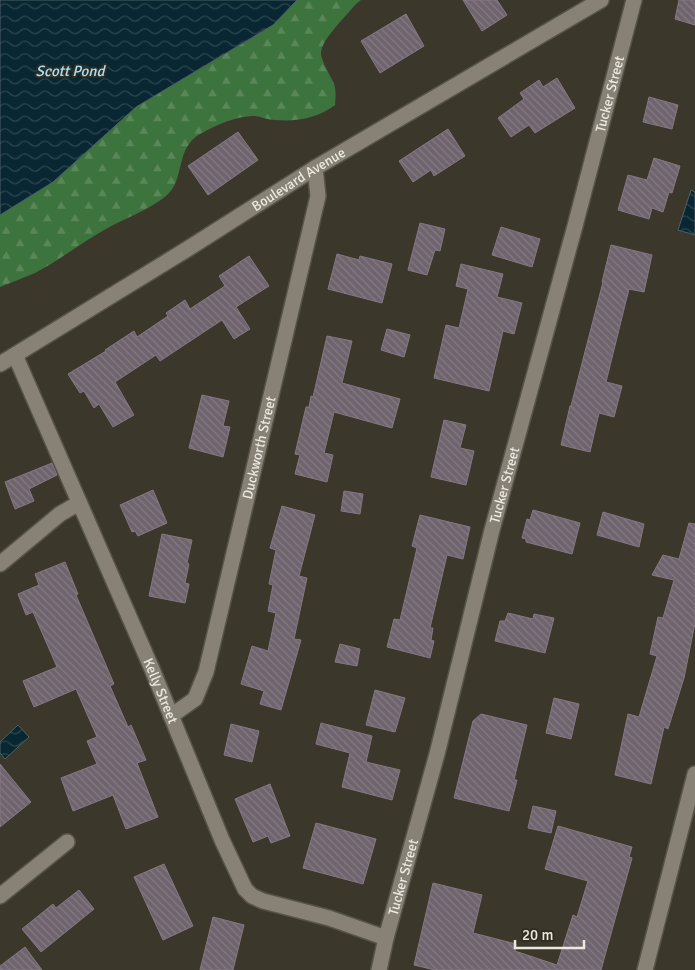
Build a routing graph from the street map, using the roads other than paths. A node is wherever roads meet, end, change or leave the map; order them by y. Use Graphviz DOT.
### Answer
graph roads {
  1 [pos="601,0"];
  2 [pos="634,0"];
  3 [pos="315,168"];
  4 [pos="16,355"];
  5 [pos="0,364"];
  6 [pos="78,503"];
  7 [pos="0,564"];
  8 [pos="172,716"];
  9 [pos="695,774"];
  10 [pos="66,842"];
  11 [pos="0,896"];
  12 [pos="386,938"];
  13 [pos="379,970"];
  14 [pos="645,970"];
  1 -- 3 [label="street, Boulevard Avenue"];
  2 -- 12 [label="street, Tucker Street"];
  3 -- 4 [label="street, Boulevard Avenue"];
  3 -- 8 [label="street, Duckworth Street"];
  4 -- 5 [label="street, Boulevard Avenue"];
  4 -- 6 [label="street, Kelly Street"];
  6 -- 7 [label="street"];
  6 -- 8 [label="street, Kelly Street"];
  8 -- 12 [label="street, Kelly Street"];
  9 -- 14 [label="street"];
  10 -- 11 [label="street"];
  12 -- 13 [label="street, Tucker Street"];
}
